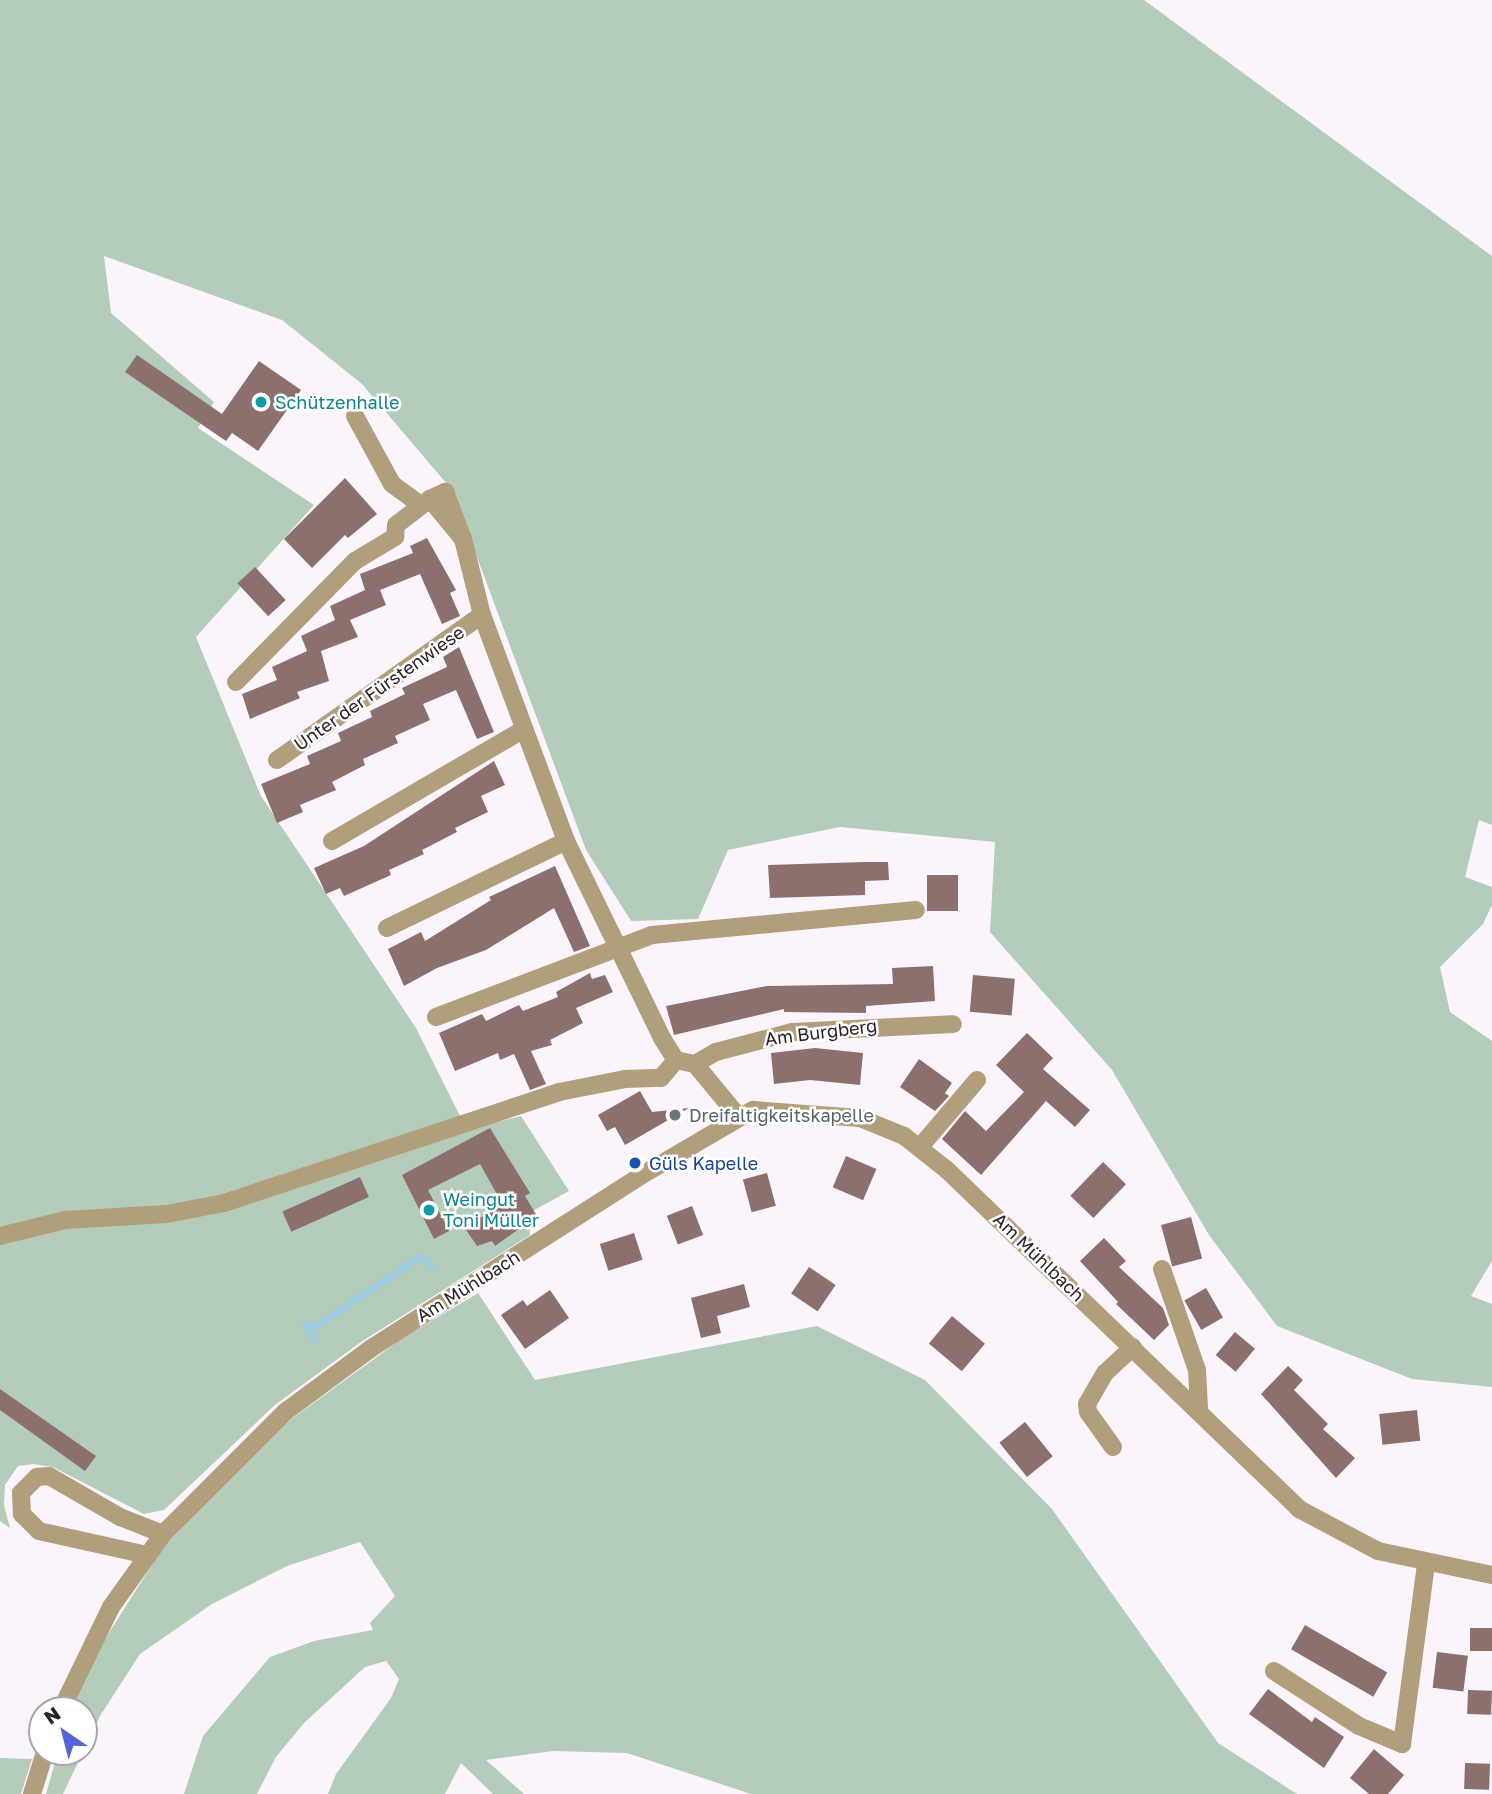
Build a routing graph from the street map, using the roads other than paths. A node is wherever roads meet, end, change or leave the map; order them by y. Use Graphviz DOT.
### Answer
graph roads {
  1 [pos="355,416"];
  2 [pos="426,502"];
  3 [pos="482,615"];
  4 [pos="236,682"];
  5 [pos="523,730"];
  6 [pos="277,760"];
  7 [pos="332,841"];
  8 [pos="566,841"];
  9 [pos="916,910"];
  10 [pos="387,928"];
  11 [pos="618,948"];
  12 [pos="436,1017"];
  13 [pos="953,1024"];
  14 [pos="676,1060"];
  15 [pos="695,1064"];
  16 [pos="977,1080"];
  17 [pos="738,1116"];
  18 [pos="920,1147"];
  19 [pos="0,1236"];
  20 [pos="1162,1269"];
  21 [pos="1133,1347"];
  22 [pos="1199,1409"];
  23 [pos="1113,1447"];
  24 [pos="163,1534"];
  25 [pos="147,1555"];
  26 [pos="1426,1564"];
  27 [pos="1492,1575"];
  28 [pos="1274,1671"];
  29 [pos="67,1696"];
  30 [pos="41,1766"];
  31 [pos="32,1794"];
  1 -- 2 [label="street"];
  2 -- 3 [label="street, Unter der Fürstenwiese"];
  2 -- 4 [label="street"];
  3 -- 5 [label="street, Unter der Fürstenwiese"];
  3 -- 6 [label="street, Unter der Fürstenwiese"];
  5 -- 7 [label="street"];
  5 -- 8 [label="street, Unter der Fürstenwiese"];
  8 -- 10 [label="street"];
  8 -- 11 [label="street, Unter der Fürstenwiese"];
  9 -- 11 [label="street"];
  11 -- 12 [label="street"];
  11 -- 14 [label="street, Unter der Fürstenwiese"];
  13 -- 15 [label="street, Am Burgberg"];
  14 -- 15 [label="street"];
  14 -- 19 [label="street"];
  15 -- 17 [label="street"];
  16 -- 18 [label="street"];
  17 -- 18 [label="street, Am Mühlbach"];
  17 -- 24 [label="street, Am Mühlbach"];
  18 -- 21 [label="street, Am Mühlbach"];
  20 -- 22 [label="street"];
  21 -- 22 [label="street, Am Mühlbach"];
  21 -- 23 [label="street"];
  22 -- 26 [label="street, Am Mühlbach"];
  24 -- 25 [label="street, Am Mühlbach"];
  24 -- 25 [label="street"];
  25 -- 29 [label="street, Am Mühlbach"];
  26 -- 27 [label="street, Am Mühlbach"];
  26 -- 28 [label="street"];
  30 -- 31 [label="street"];
}
